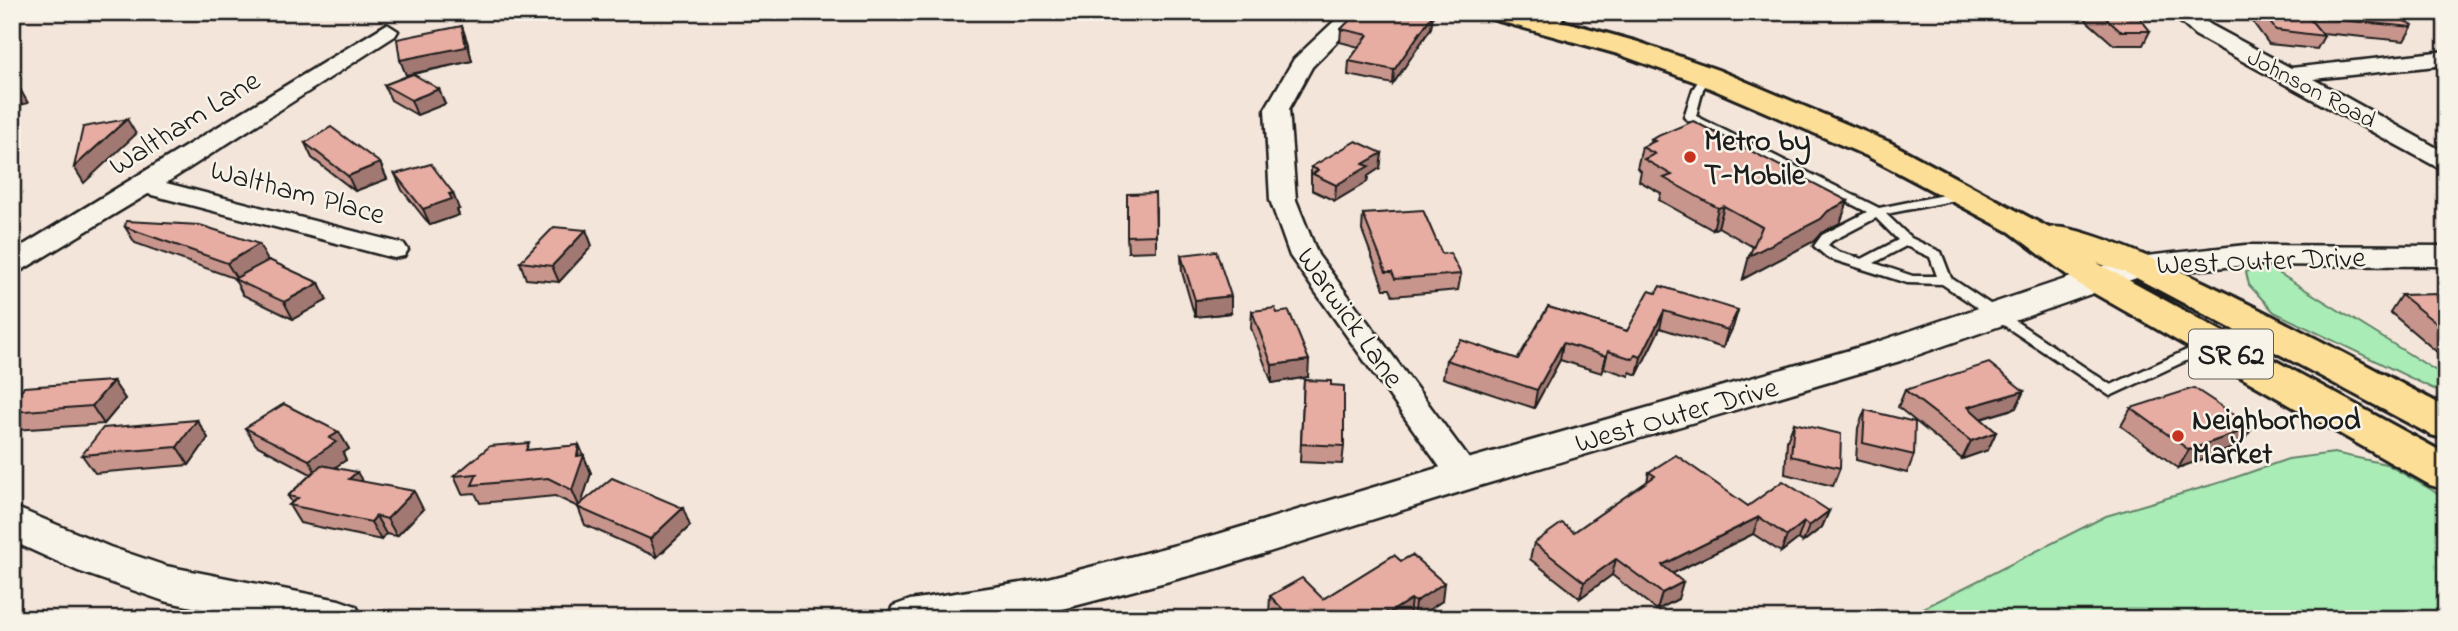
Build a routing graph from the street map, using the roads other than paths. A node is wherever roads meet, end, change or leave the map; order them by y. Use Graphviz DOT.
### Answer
graph roads {
  1 [pos="1356,12"];
  2 [pos="1497,12"];
  3 [pos="2179,12"];
  4 [pos="1556,19"];
  5 [pos="387,31"];
  6 [pos="2446,58"];
  7 [pos="2287,75"];
  8 [pos="1707,76"];
  9 [pos="2446,164"];
  10 [pos="144,185"];
  11 [pos="1965,195"];
  12 [pos="1877,212"];
  13 [pos="2022,225"];
  14 [pos="1906,240"];
  15 [pos="394,250"];
  16 [pos="2444,258"];
  17 [pos="12,264"];
  18 [pos="1863,264"];
  19 [pos="2140,265"];
  20 [pos="2096,279"];
  21 [pos="1945,280"];
  22 [pos="1993,314"];
  23 [pos="2212,344"];
  24 [pos="2446,425"];
  25 [pos="2446,474"];
  26 [pos="1464,475"];
  27 [pos="12,522"];
  28 [pos="335,619"];
  29 [pos="910,619"];
  1 -- 26 [label="street, Warwick Lane"];
  2 -- 4 [label="highway"];
  3 -- 7 [label="street, Johnson Road"];
  4 -- 8 [label="highway"];
  5 -- 10 [label="street, Waltham Lane"];
  6 -- 7 [label="street"];
  7 -- 9 [label="street, Johnson Road"];
  8 -- 11 [label="highway"];
  8 -- 12 [label="lane"];
  10 -- 15 [label="street, Waltham Place"];
  10 -- 17 [label="street, Waltham Lane"];
  11 -- 12 [label="lane"];
  11 -- 13 [label="highway"];
  12 -- 14 [label="lane"];
  12 -- 18 [label="lane"];
  13 -- 19 [label="highway, SR 62"];
  13 -- 20 [label="highway, SR 62"];
  14 -- 18 [label="lane"];
  14 -- 21 [label="lane"];
  16 -- 19 [label="street, West Outer Drive"];
  18 -- 21 [label="lane"];
  19 -- 20 [label="street, West Outer Drive"];
  19 -- 24 [label="highway, SR 62"];
  20 -- 22 [label="street, West Outer Drive"];
  20 -- 23 [label="highway, SR 62"];
  21 -- 22 [label="lane"];
  22 -- 23 [label="lane"];
  22 -- 26 [label="street, West Outer Drive"];
  23 -- 25 [label="highway, SR 62"];
  26 -- 29 [label="street, West Outer Drive"];
  27 -- 28 [label="street"];
}
